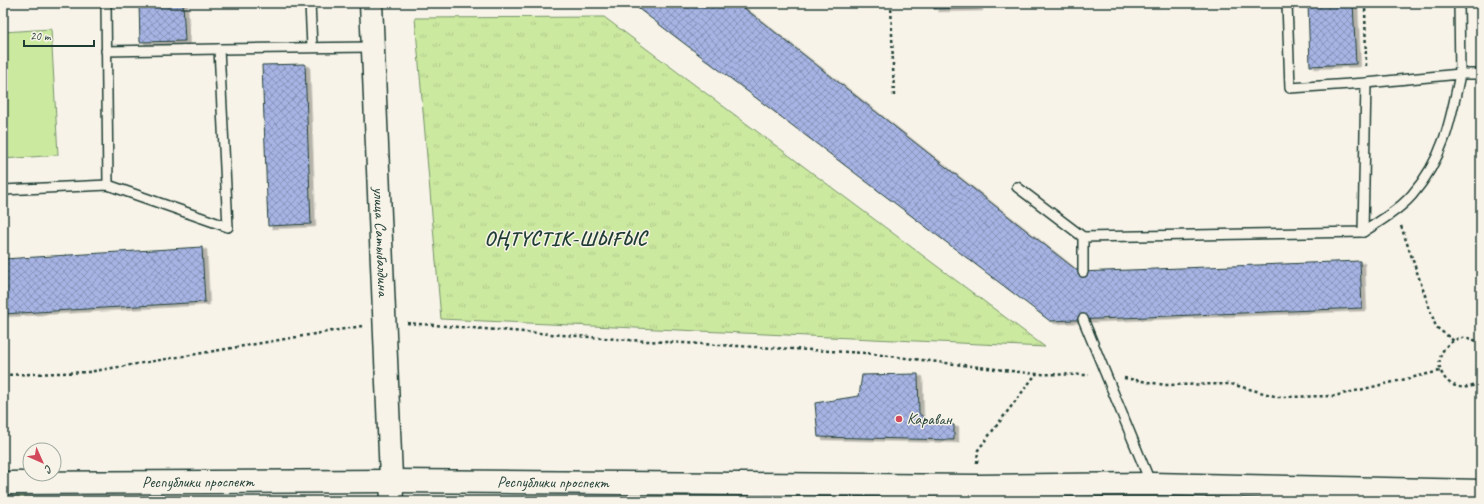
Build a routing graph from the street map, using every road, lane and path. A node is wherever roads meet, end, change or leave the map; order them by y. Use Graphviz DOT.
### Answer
graph roads {
  1 [pos="106,3"];
  2 [pos="310,3"];
  3 [pos="371,3"];
  4 [pos="891,3"];
  5 [pos="1287,3"];
  6 [pos="1365,3"];
  7 [pos="1459,3"];
  8 [pos="312,47"];
  9 [pos="372,47"];
  10 [pos="219,49"];
  11 [pos="106,51"];
  12 [pos="1460,74"];
  13 [pos="1481,74"];
  14 [pos="1366,83"];
  15 [pos="894,97"];
  16 [pos="108,185"];
  17 [pos="1016,187"];
  18 [pos="3,190"];
  19 [pos="1395,208"];
  20 [pos="1364,232"];
  21 [pos="1083,237"];
  22 [pos="1083,272"];
  23 [pos="1083,319"];
  24 [pos="385,322"];
  25 [pos="1454,340"];
  26 [pos="1481,344"];
  27 [pos="1440,371"];
  28 [pos="1036,374"];
  29 [pos="3,375"];
  30 [pos="1108,376"];
  31 [pos="1481,382"];
  32 [pos="978,450"];
  33 [pos="3,483"];
  34 [pos="1151,484"];
  35 [pos="392,491"];
  36 [pos="1481,491"];
  1 -- 11 [label="lane"];
  2 -- 8 [label="lane"];
  3 -- 9 [label="main road, улица Сатыбалдина"];
  4 -- 15 [label="path"];
  5 -- 14 [label="lane"];
  6 -- 14 [label="path"];
  7 -- 12 [label="lane"];
  8 -- 9 [label="lane"];
  8 -- 10 [label="lane"];
  9 -- 24 [label="main road, улица Сатыбалдина"];
  10 -- 11 [label="lane"];
  10 -- 16 [label="lane"];
  11 -- 16 [label="lane"];
  12 -- 13 [label="lane"];
  12 -- 14 [label="lane"];
  12 -- 19 [label="lane"];
  14 -- 20 [label="lane"];
  16 -- 18 [label="lane"];
  17 -- 21 [label="lane"];
  19 -- 20 [label="lane"];
  19 -- 25 [label="path"];
  20 -- 21 [label="lane"];
  21 -- 22 [label="lane"];
  23 -- 30 [label="lane"];
  24 -- 28 [label="path"];
  24 -- 29 [label="path"];
  24 -- 35 [label="main road, улица Сатыбалдина"];
  25 -- 26 [label="path"];
  25 -- 27 [label="path"];
  27 -- 30 [label="path"];
  27 -- 31 [label="path"];
  28 -- 30 [label="path"];
  28 -- 32 [label="path"];
  30 -- 34 [label="lane"];
  33 -- 35 [label="main road, Республики проспект"];
  34 -- 35 [label="main road, Республики проспект"];
  34 -- 36 [label="main road, Республики проспект"];
}
